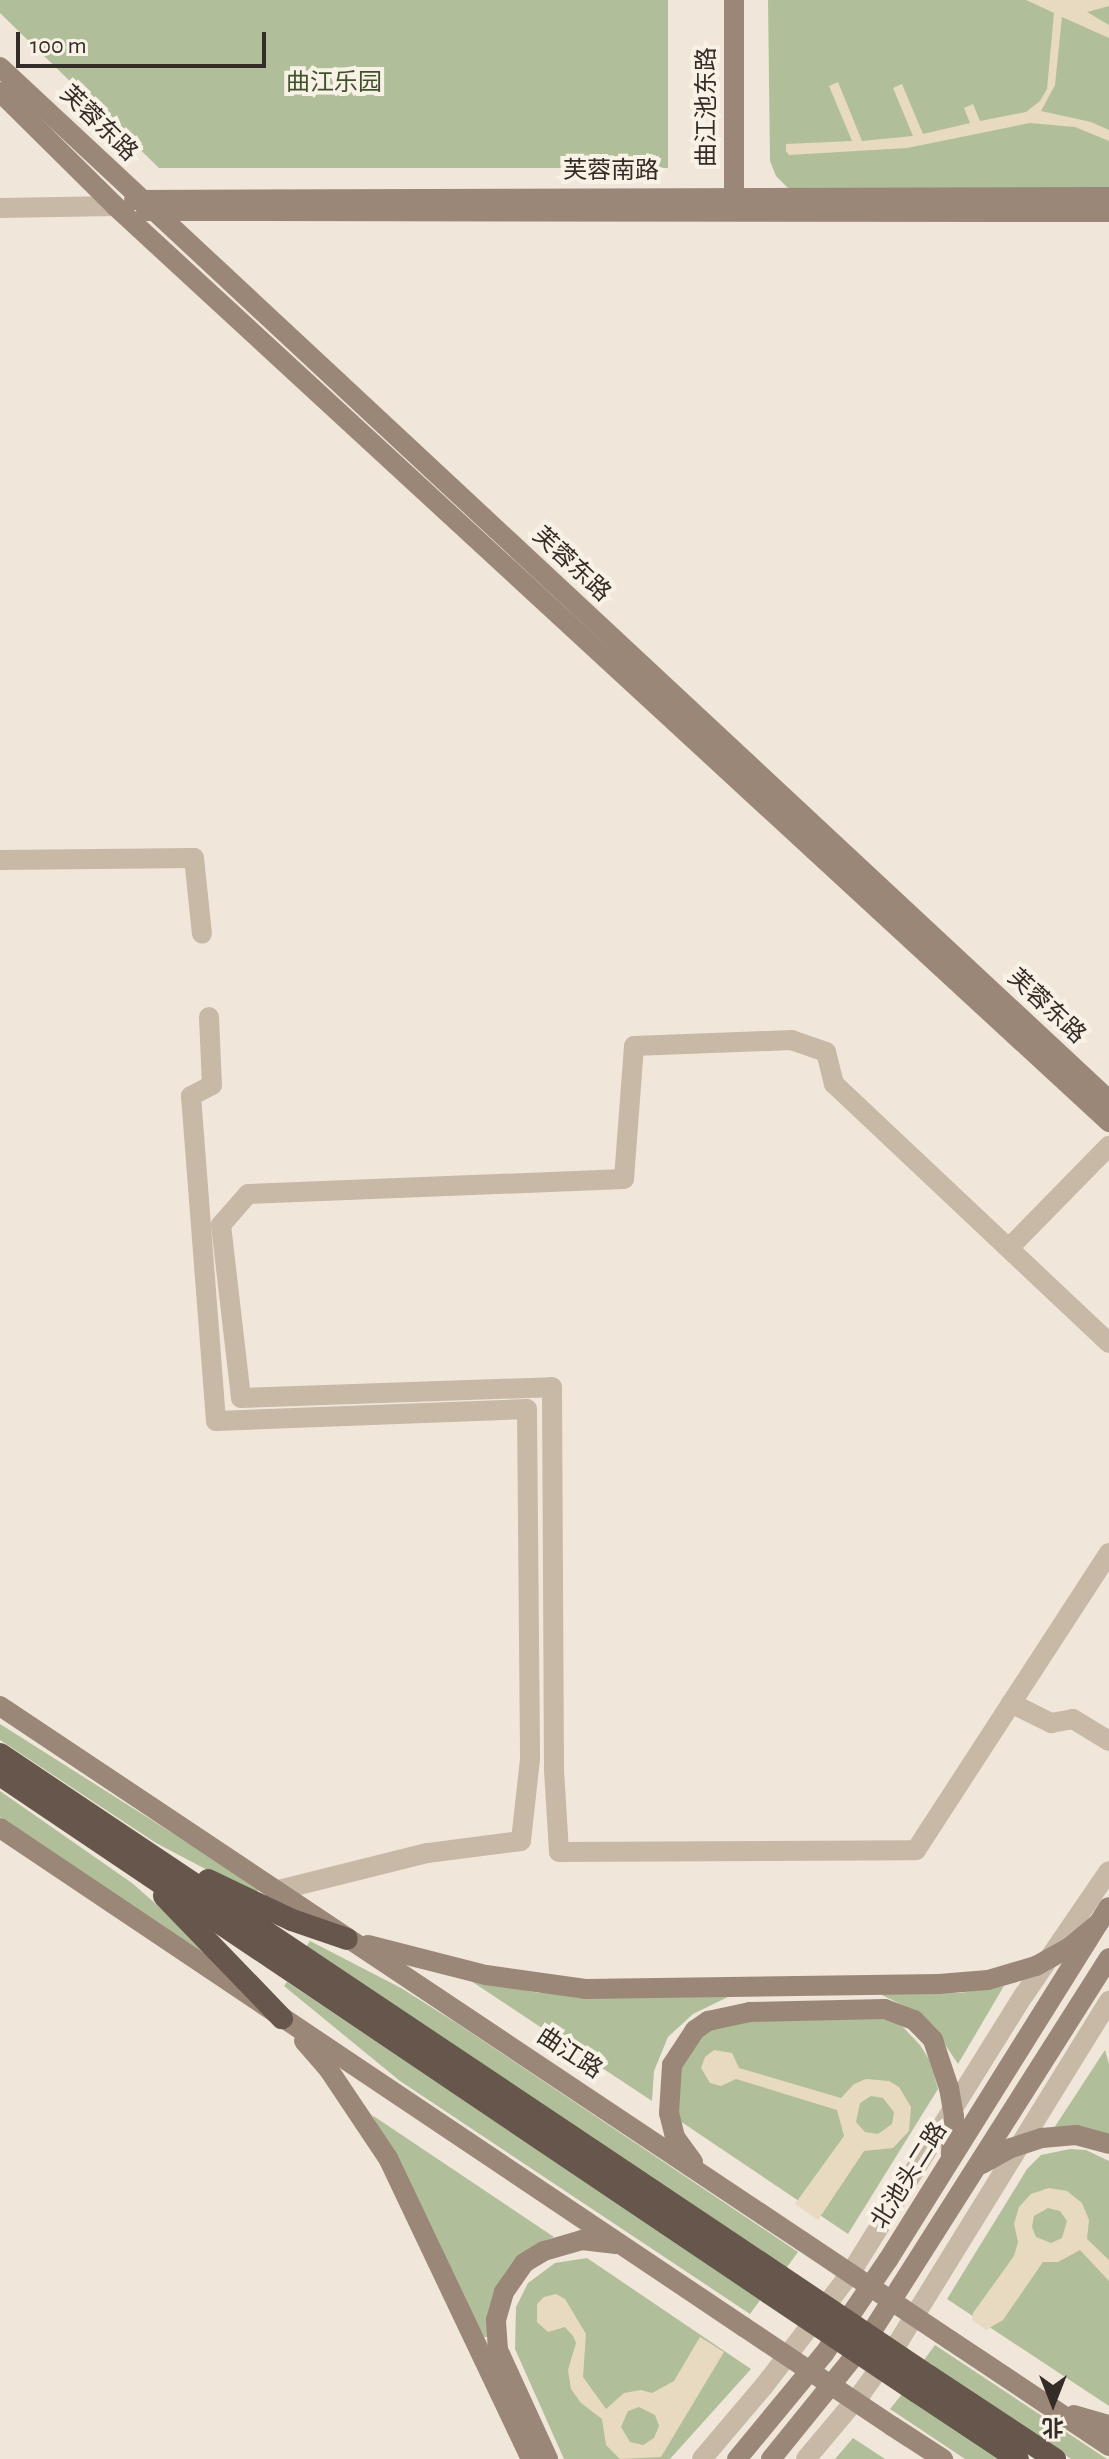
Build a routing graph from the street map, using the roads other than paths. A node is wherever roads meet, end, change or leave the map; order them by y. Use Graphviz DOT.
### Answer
graph roads {
  1 [pos="734,0"];
  2 [pos="0,67"];
  3 [pos="0,92"];
  4 [pos="1109,197"];
  5 [pos="137,198"];
  6 [pos="734,205"];
  7 [pos="115,206"];
  8 [pos="0,208"];
  9 [pos="153,212"];
  10 [pos="1109,212"];
  11 [pos="0,860"];
  12 [pos="202,934"];
  13 [pos="209,1017"];
  14 [pos="1109,1100"];
  15 [pos="1109,1122"];
  16 [pos="1109,1146"];
  17 [pos="1009,1248"];
  18 [pos="1109,1343"];
  19 [pos="1109,1553"];
  20 [pos="1011,1703"];
  21 [pos="0,1706"];
  22 [pos="1109,1741"];
  23 [pos="0,1754"];
  24 [pos="0,1775"];
  25 [pos="0,1828"];
  26 [pos="133,1854"];
  27 [pos="1109,1871"];
  28 [pos="275,1891"];
  29 [pos="1104,1915"];
  30 [pos="347,1939"];
  31 [pos="1109,1958"];
  32 [pos="1048,1960"];
  33 [pos="1109,2001"];
  34 [pos="282,2018"];
  35 [pos="953,2108"];
  36 [pos="1023,2143"];
  37 [pos="1109,2144"];
  38 [pos="947,2165"];
  39 [pos="974,2173"];
  40 [pos="710,2178"];
  41 [pos="627,2248"];
  42 [pos="923,2384"];
  43 [pos="1053,2408"];
  44 [pos="1109,2425"];
  45 [pos="1109,2446"];
  46 [pos="531,2459"];
  47 [pos="548,2459"];
  48 [pos="702,2459"];
  49 [pos="737,2459"];
  50 [pos="771,2459"];
  51 [pos="806,2459"];
  52 [pos="943,2459"];
  53 [pos="1018,2459"];
  54 [pos="1055,2459"];
  1 -- 6 [label="main road, 曲江池东路"];
  2 -- 5 [label="main road, 芙蓉东路"];
  3 -- 7 [label="main road, 芙蓉东路"];
  4 -- 6 [label="main road, 芙蓉南路"];
  5 -- 6 [label="main road, 芙蓉南路"];
  5 -- 7 [label="main road, 芙蓉南路"];
  5 -- 9 [label="main road, 芙蓉东路"];
  6 -- 9 [label="main road, 芙蓉南路"];
  6 -- 10 [label="main road, 芙蓉南路"];
  7 -- 8 [label="street, 芙蓉南路"];
  7 -- 9 [label="main road, 芙蓉南路"];
  7 -- 15 [label="main road, 芙蓉东路"];
  9 -- 14 [label="main road, 芙蓉东路"];
  11 -- 12 [label="street"];
  13 -- 28 [label="street"];
  16 -- 17 [label="street"];
  17 -- 18 [label="street"];
  17 -- 20 [label="street"];
  19 -- 20 [label="street"];
  20 -- 22 [label="street"];
  21 -- 28 [label="main road, 曲江路"];
  23 -- 26 [label="highway"];
  24 -- 26 [label="highway"];
  25 -- 34 [label="main road"];
  26 -- 30 [label="highway"];
  26 -- 34 [label="highway"];
  26 -- 42 [label="highway, bridge"];
  27 -- 32 [label="street"];
  28 -- 30 [label="main road, 曲江路"];
  29 -- 32 [label="main road"];
  29 -- 38 [label="main road, 北池头二路"];
  30 -- 32 [label="main road"];
  30 -- 40 [label="main road, 曲江路"];
  31 -- 39 [label="main road"];
  32 -- 35 [label="street"];
  33 -- 36 [label="street"];
  34 -- 41 [label="main road"];
  34 -- 46 [label="main road"];
  35 -- 38 [label="main road"];
  35 -- 40 [label="main road"];
  35 -- 48 [label="street"];
  36 -- 37 [label="main road"];
  36 -- 39 [label="main road"];
  36 -- 51 [label="street"];
  38 -- 49 [label="main road, 北池头二路"];
  39 -- 50 [label="main road"];
  40 -- 43 [label="main road, 曲江路, bridge"];
  41 -- 47 [label="main road"];
  41 -- 52 [label="main road, bridge"];
  42 -- 53 [label="highway"];
  42 -- 54 [label="highway"];
  43 -- 44 [label="main road"];
  43 -- 45 [label="main road, 曲江路"];
}
